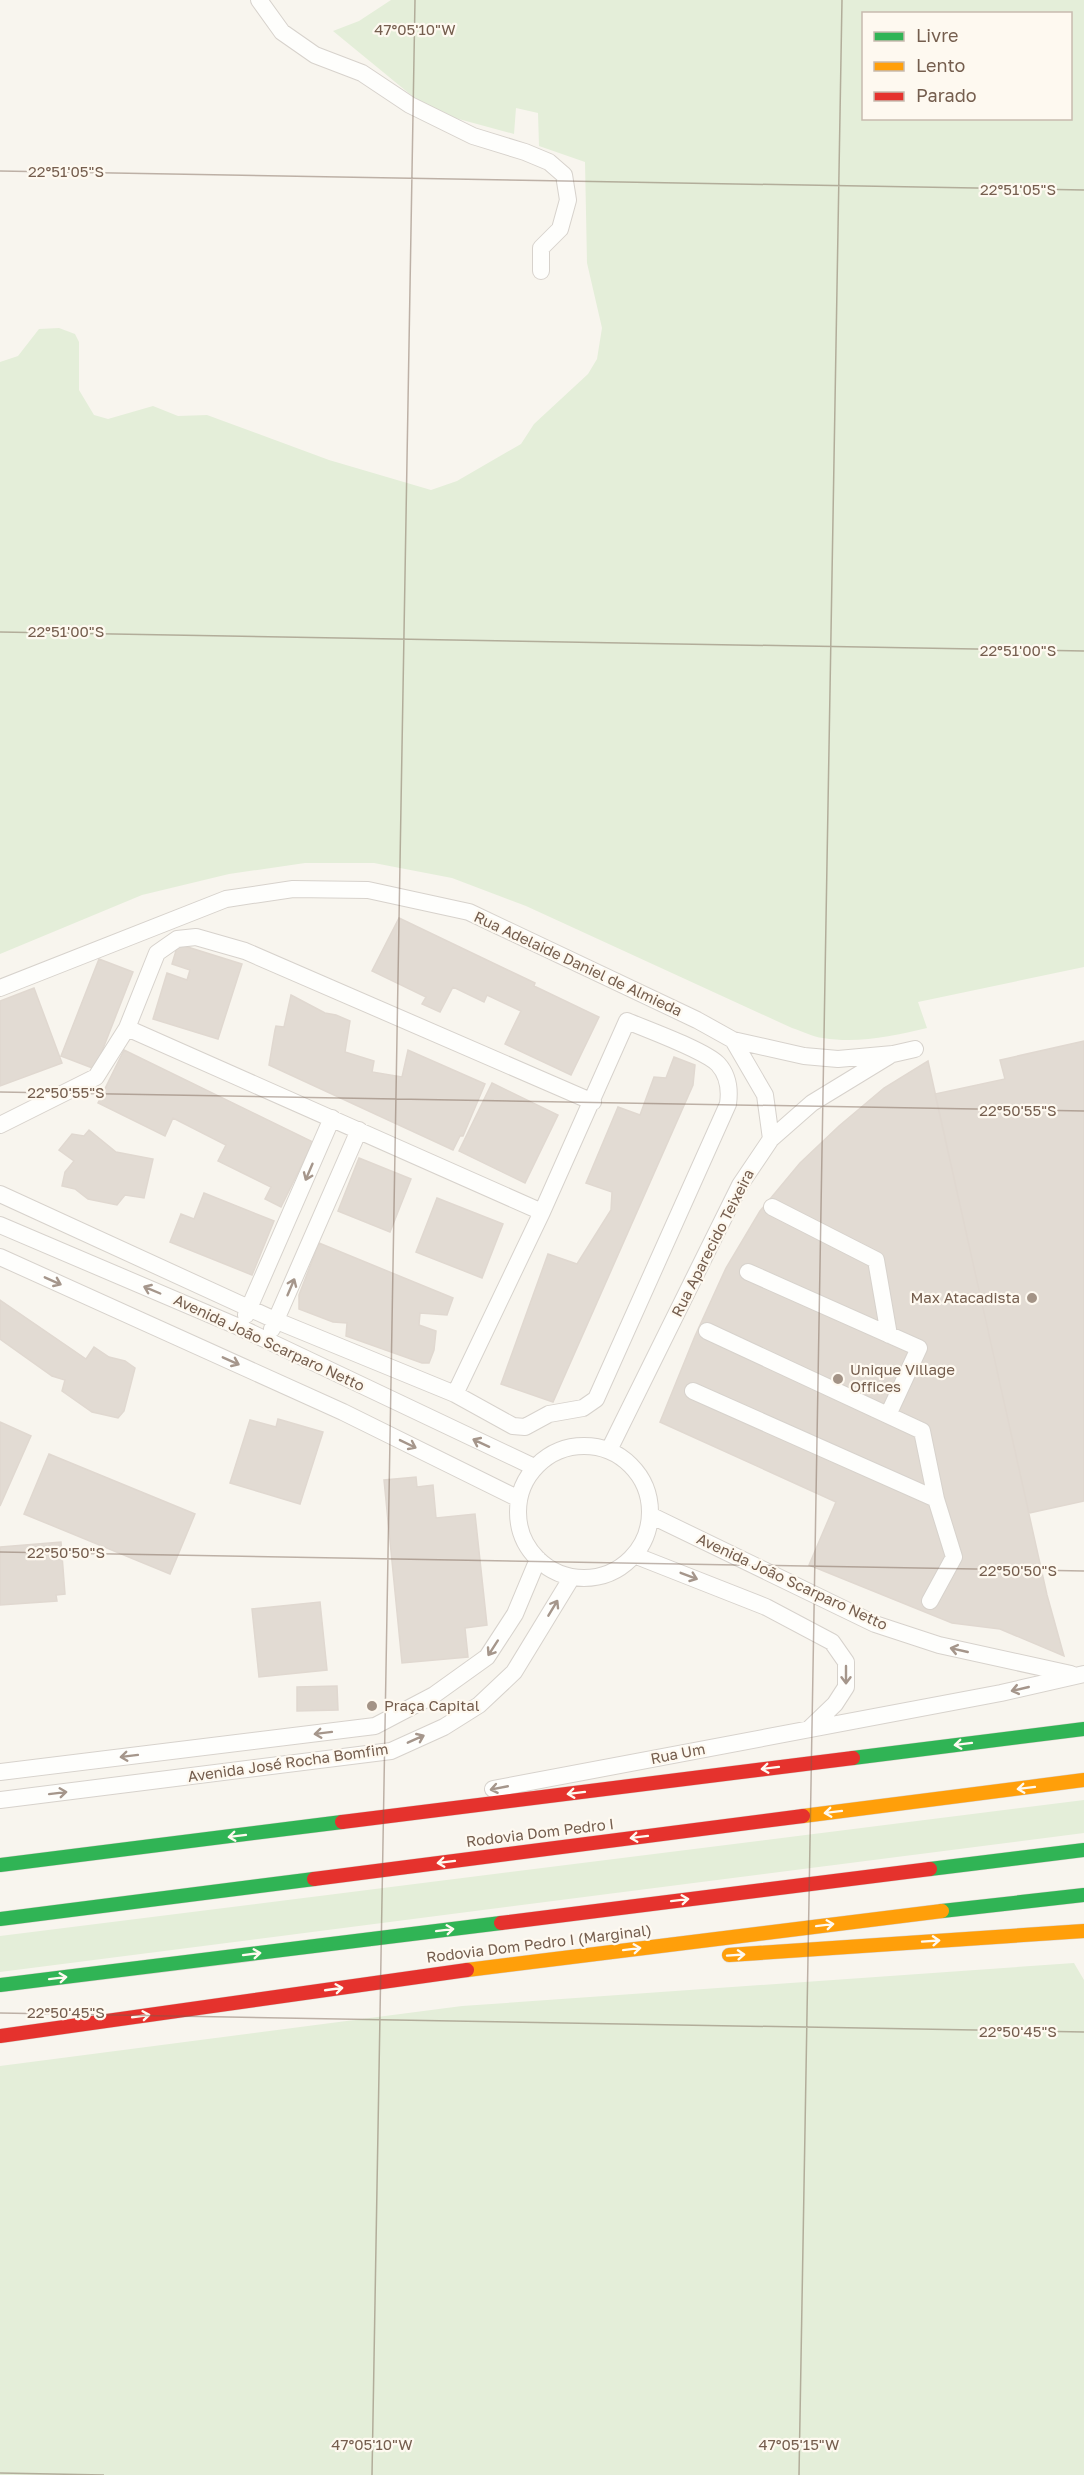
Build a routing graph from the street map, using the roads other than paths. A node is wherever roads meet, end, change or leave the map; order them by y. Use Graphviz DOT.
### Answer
graph roads {
  1 [pos="259,0"];
  2 [pos="541,271"];
  3 [pos="0,988"];
  4 [pos="127,1028"];
  5 [pos="733,1040"];
  6 [pos="915,1049"];
  7 [pos="892,1054"];
  8 [pos="593,1101"];
  9 [pos="332,1118"];
  10 [pos="0,1125"];
  11 [pos="359,1130"];
  12 [pos="771,1139"];
  13 [pos="0,1194"];
  14 [pos="772,1207"];
  15 [pos="542,1212"];
  16 [pos="0,1225"];
  17 [pos="0,1257"];
  18 [pos="748,1272"];
  19 [pos="250,1307"];
  20 [pos="277,1321"];
  21 [pos="239,1327"];
  22 [pos="707,1331"];
  23 [pos="890,1335"];
  24 [pos="266,1340"];
  25 [pos="693,1391"];
  26 [pos="455,1394"];
  27 [pos="888,1415"];
  28 [pos="609,1450"];
  29 [pos="534,1467"];
  30 [pos="519,1499"];
  31 [pos="936,1499"];
  32 [pos="650,1515"];
  33 [pos="634,1555"];
  34 [pos="537,1559"];
  35 [pos="572,1577"];
  36 [pos="930,1601"];
  37 [pos="1081,1675"];
  38 [pos="808,1729"];
  39 [pos="1084,1730"];
  40 [pos="0,1772"];
  41 [pos="1084,1780"];
  42 [pos="0,1800"];
  43 [pos="271,1832"];
  44 [pos="1084,1850"];
  45 [pos="0,1865"];
  46 [pos="1084,1895"];
  47 [pos="0,1919"];
  48 [pos="1084,1931"];
  49 [pos="720,1956"];
  50 [pos="673,1959"];
  51 [pos="426,1975"];
  52 [pos="0,1985"];
  53 [pos="0,2036"];
  1 -- 2 [label="street"];
  3 -- 5 [label="street, Rua Adelaide Daniel de Almieda"];
  4 -- 8 [label="street"];
  4 -- 9 [label="street"];
  4 -- 10 [label="street"];
  5 -- 7 [label="street, Rua Adelaide Daniel de Almieda"];
  5 -- 12 [label="street"];
  6 -- 7 [label="street, Rua Adelaide Daniel de Almieda"];
  7 -- 12 [label="street, Rua Aparecido Teixeira"];
  8 -- 15 [label="street"];
  8 -- 26 [label="street"];
  9 -- 11 [label="street"];
  9 -- 19 [label="street, one-way"];
  11 -- 15 [label="street"];
  20 -- 11 [label="street, one-way"];
  12 -- 28 [label="street, Rua Aparecido Teixeira"];
  13 -- 19 [label="street"];
  14 -- 23 [label="street"];
  15 -- 26 [label="street"];
  21 -- 16 [label="street, Avenida João Scarparo Netto, one-way"];
  17 -- 30 [label="street, Avenida João Scarparo Netto, one-way"];
  18 -- 23 [label="street"];
  19 -- 20 [label="street"];
  19 -- 21 [label="street"];
  20 -- 24 [label="street"];
  20 -- 26 [label="street"];
  21 -- 24 [label="street, Avenida João Scarparo Netto"];
  22 -- 27 [label="street"];
  23 -- 27 [label="street"];
  29 -- 24 [label="street, Avenida João Scarparo Netto, one-way"];
  25 -- 31 [label="street"];
  27 -- 31 [label="street"];
  28 -- 29 [label="street"];
  28 -- 32 [label="street"];
  29 -- 30 [label="street"];
  30 -- 34 [label="street"];
  31 -- 36 [label="street"];
  32 -- 33 [label="street"];
  37 -- 32 [label="street, Avenida João Scarparo Netto, one-way"];
  33 -- 35 [label="street"];
  33 -- 38 [label="street, one-way"];
  34 -- 35 [label="street"];
  34 -- 40 [label="street, Avenida José Rocha Bomfim, one-way"];
  42 -- 35 [label="street, Avenida José Rocha Bomfim, one-way"];
  37 -- 38 [label="street, Rua Um, one-way"];
  38 -- 43 [label="street, Rua Um, one-way"];
  39 -- 43 [label="highway, one-way"];
  41 -- 47 [label="highway, Rodovia Dom Pedro I, one-way"];
  43 -- 45 [label="highway, one-way"];
  52 -- 44 [label="highway, one-way"];
  51 -- 46 [label="highway, Rodovia Dom Pedro I (Marginal), one-way"];
  49 -- 48 [label="highway, one-way"];
  50 -- 51 [label="highway"];
  53 -- 51 [label="highway, Rodovia Dom Pedro I (Marginal), one-way"];
}
